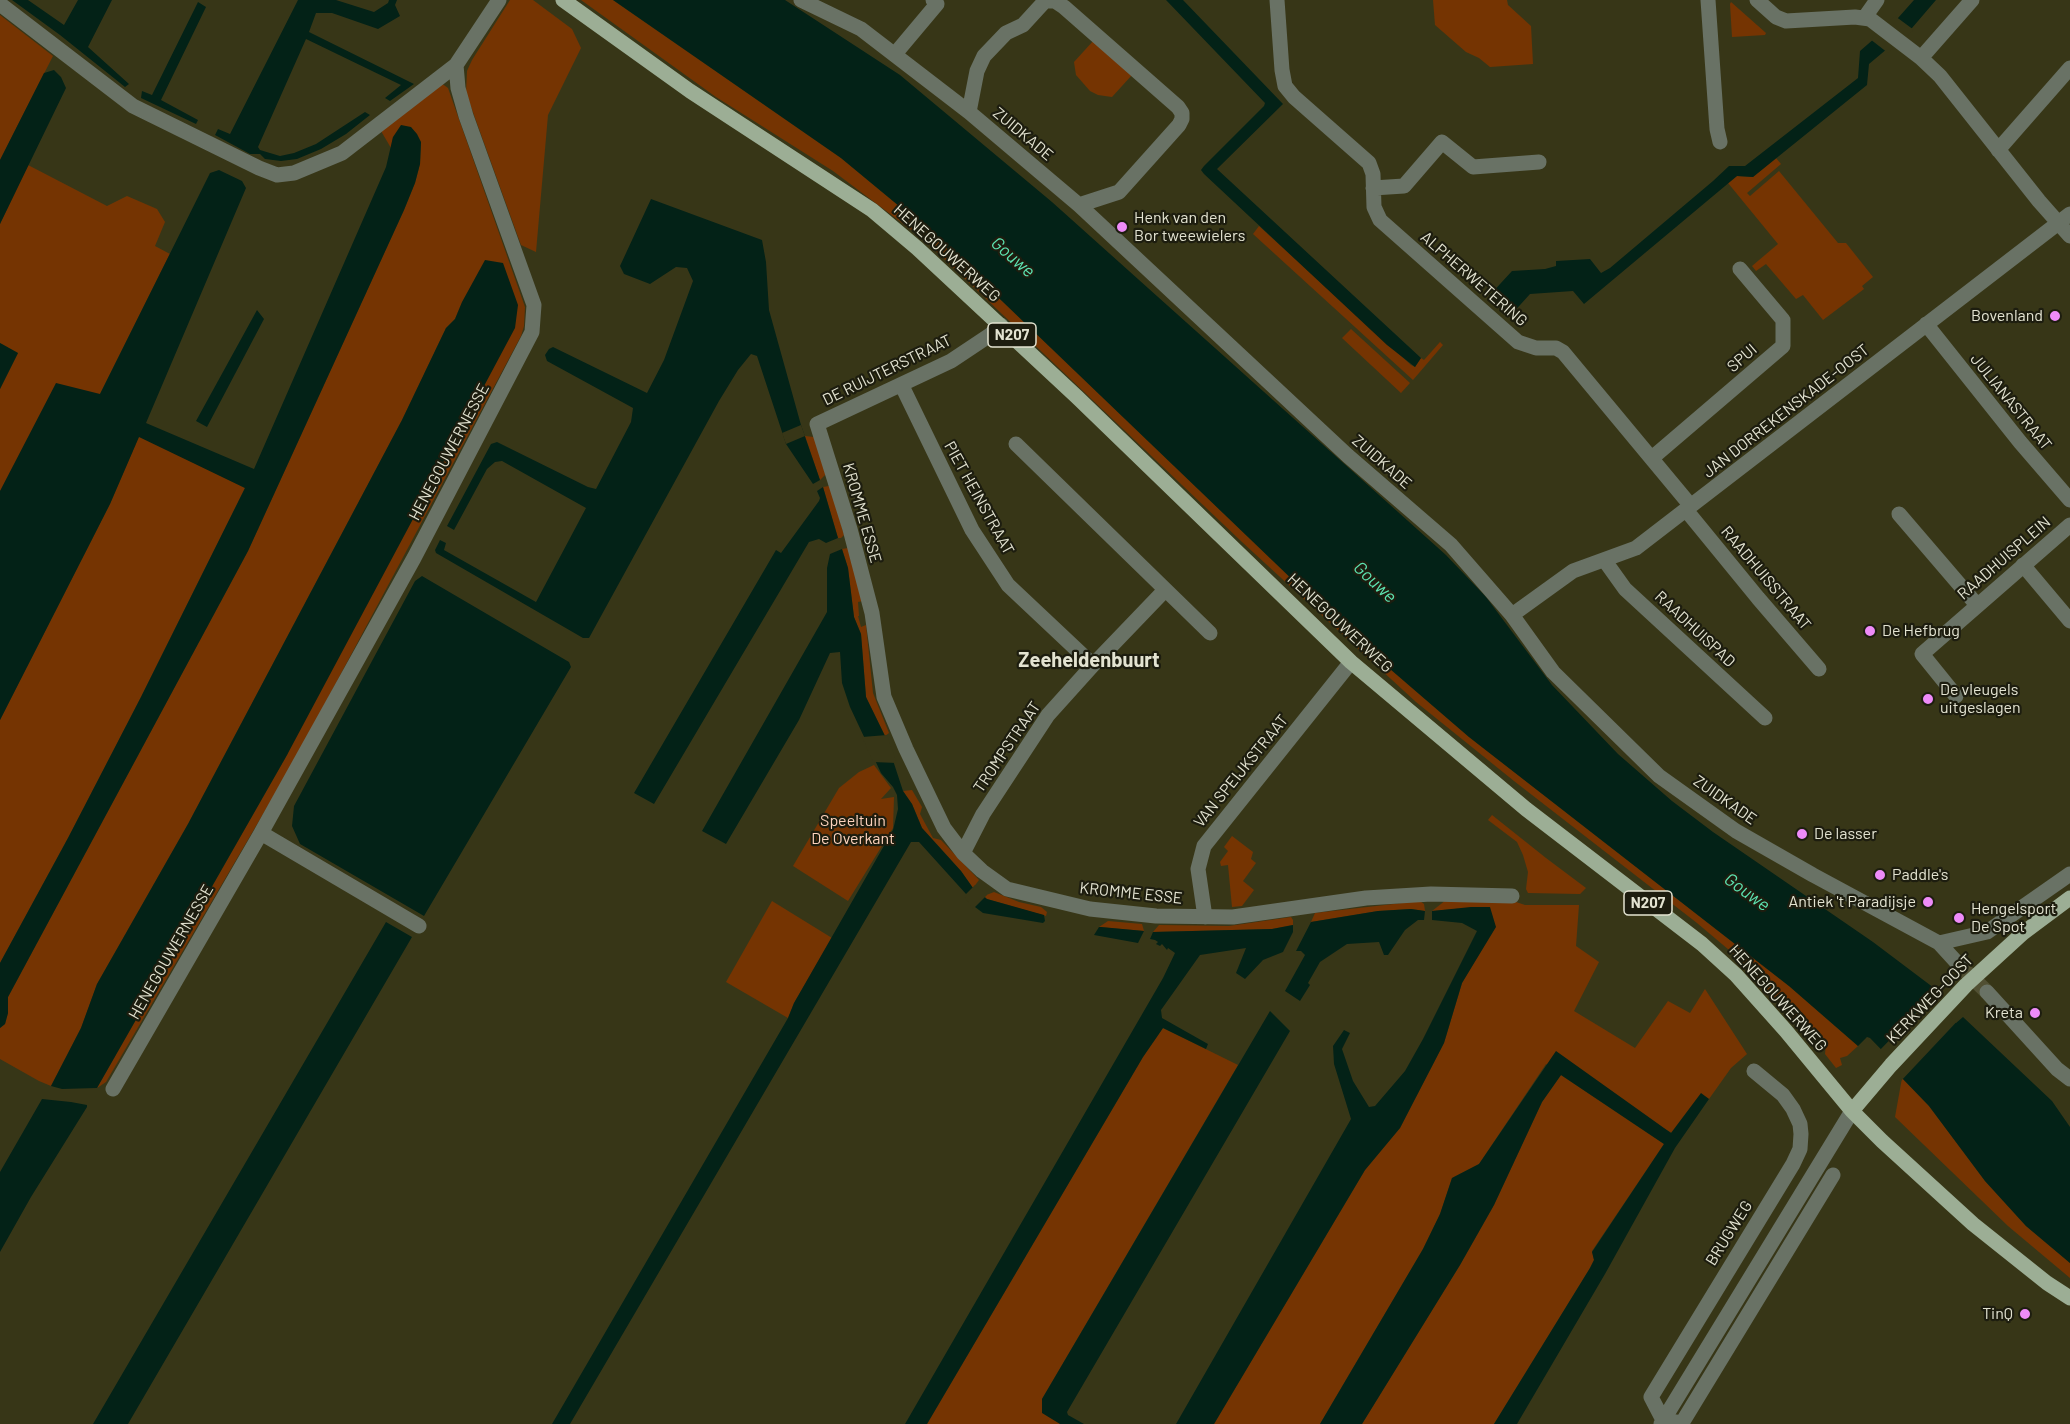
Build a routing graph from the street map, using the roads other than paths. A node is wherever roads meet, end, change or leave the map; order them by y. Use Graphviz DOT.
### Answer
graph roads {
  1 [pos="499,0"];
  2 [pos="563,0"];
  3 [pos="801,0"];
  4 [pos="1277,0"];
  5 [pos="1708,0"];
  6 [pos="1757,0"];
  7 [pos="1877,0"];
  8 [pos="1972,0"];
  9 [pos="937,1"];
  10 [pos="0,4"];
  11 [pos="1865,17"];
  12 [pos="895,54"];
  13 [pos="1922,58"];
  14 [pos="456,65"];
  15 [pos="2070,68"];
  16 [pos="969,111"];
  17 [pos="1720,142"];
  18 [pos="1998,150"];
  19 [pos="1539,162"];
  20 [pos="1373,188"];
  21 [pos="1079,205"];
  22 [pos="2064,219"];
  23 [pos="2070,236"];
  24 [pos="1740,269"];
  25 [pos="1926,324"];
  26 [pos="1000,325"];
  27 [pos="902,386"];
  28 [pos="817,424"];
  29 [pos="1016,444"];
  30 [pos="1652,458"];
  31 [pos="2070,500"];
  32 [pos="1689,508"];
  33 [pos="1899,514"];
  34 [pos="2070,525"];
  35 [pos="1605,561"];
  36 [pos="2023,565"];
  37 [pos="1165,590"];
  38 [pos="1977,605"];
  39 [pos="1512,615"];
  40 [pos="2070,621"];
  41 [pos="1210,633"];
  42 [pos="1352,662"];
  43 [pos="1093,665"];
  44 [pos="1819,669"];
  45 [pos="1956,696"];
  46 [pos="1765,718"];
  47 [pos="261,832"];
  48 [pos="963,853"];
  49 [pos="2070,874"];
  50 [pos="1512,896"];
  51 [pos="2070,898"];
  52 [pos="1205,917"];
  53 [pos="419,926"];
  54 [pos="1939,943"];
  55 [pos="1960,966"];
  56 [pos="1989,994"];
  57 [pos="1754,1071"];
  58 [pos="2070,1078"];
  59 [pos="113,1089"];
  60 [pos="1852,1111"];
  61 [pos="1833,1175"];
  62 [pos="2070,1298"];
  63 [pos="1662,1422"];
  1 -- 14 [label="street"];
  2 -- 26 [label="main road, HENEGOUWERWEG / N207"];
  3 -- 12 [label="street, ZUIDKADE"];
  4 -- 20 [label="street, ALPHERWETERING"];
  5 -- 17 [label="street"];
  6 -- 11 [label="street"];
  7 -- 11 [label="street"];
  8 -- 13 [label="street"];
  9 -- 12 [label="street"];
  10 -- 14 [label="street"];
  11 -- 13 [label="street"];
  12 -- 16 [label="street, ZUIDKADE"];
  13 -- 18 [label="street"];
  14 -- 47 [label="street, HENEGOUWERNESSE"];
  15 -- 18 [label="street"];
  16 -- 21 [label="street, ZUIDKADE"];
  16 -- 21 [label="street"];
  18 -- 22 [label="street"];
  19 -- 20 [label="street"];
  20 -- 30 [label="street, ALPHERWETERING"];
  21 -- 39 [label="street, ZUIDKADE"];
  22 -- 23 [label="street"];
  22 -- 25 [label="street, JAN DORREKENSKADE-OOST"];
  24 -- 30 [label="street, SPUI"];
  25 -- 31 [label="street, JULIANASTRAAT"];
  25 -- 32 [label="street, JAN DORREKENSKADE-OOST"];
  26 -- 27 [label="street, DE RUIJTERSTRAAT"];
  26 -- 42 [label="main road, HENEGOUWERWEG / N207"];
  27 -- 28 [label="street, DE RUIJTERSTRAAT"];
  27 -- 43 [label="street, PIET HEINSTRAAT"];
  28 -- 48 [label="street, KROMME ESSE"];
  29 -- 37 [label="street"];
  30 -- 32 [label="street, ALPHERWETERING"];
  32 -- 35 [label="street, JAN DORREKENSKADE-OOST"];
  32 -- 44 [label="street, RAADHUISSTRAAT"];
  33 -- 38 [label="street"];
  34 -- 36 [label="street, RAADHUISPLEIN"];
  35 -- 39 [label="street, JAN DORREKENSKADE-OOST"];
  35 -- 46 [label="street, RAADHUISPAD"];
  36 -- 38 [label="street, RAADHUISPLEIN"];
  36 -- 40 [label="street"];
  37 -- 41 [label="street"];
  37 -- 43 [label="street, TROMPSTRAAT"];
  38 -- 45 [label="street, RAADHUISPLEIN"];
  39 -- 54 [label="street, ZUIDKADE"];
  42 -- 52 [label="street, VAN SPEIJKSTRAAT"];
  42 -- 60 [label="main road, HENEGOUWERWEG / N207"];
  43 -- 48 [label="street, TROMPSTRAAT"];
  47 -- 53 [label="street"];
  47 -- 59 [label="street, HENEGOUWERNESSE"];
  48 -- 52 [label="street, KROMME ESSE"];
  49 -- 54 [label="street, KERKWEG-OOST"];
  50 -- 52 [label="street, KROMME ESSE"];
  51 -- 60 [label="main road, KERKWEG-OOST"];
  54 -- 55 [label="street, ZUIDKADE"];
  56 -- 58 [label="street"];
  57 -- 63 [label="street, BRUGWEG"];
  60 -- 62 [label="main road, HENEGOUWERWEG / N207"];
  60 -- 63 [label="street"];
  61 -- 63 [label="street"];
}
